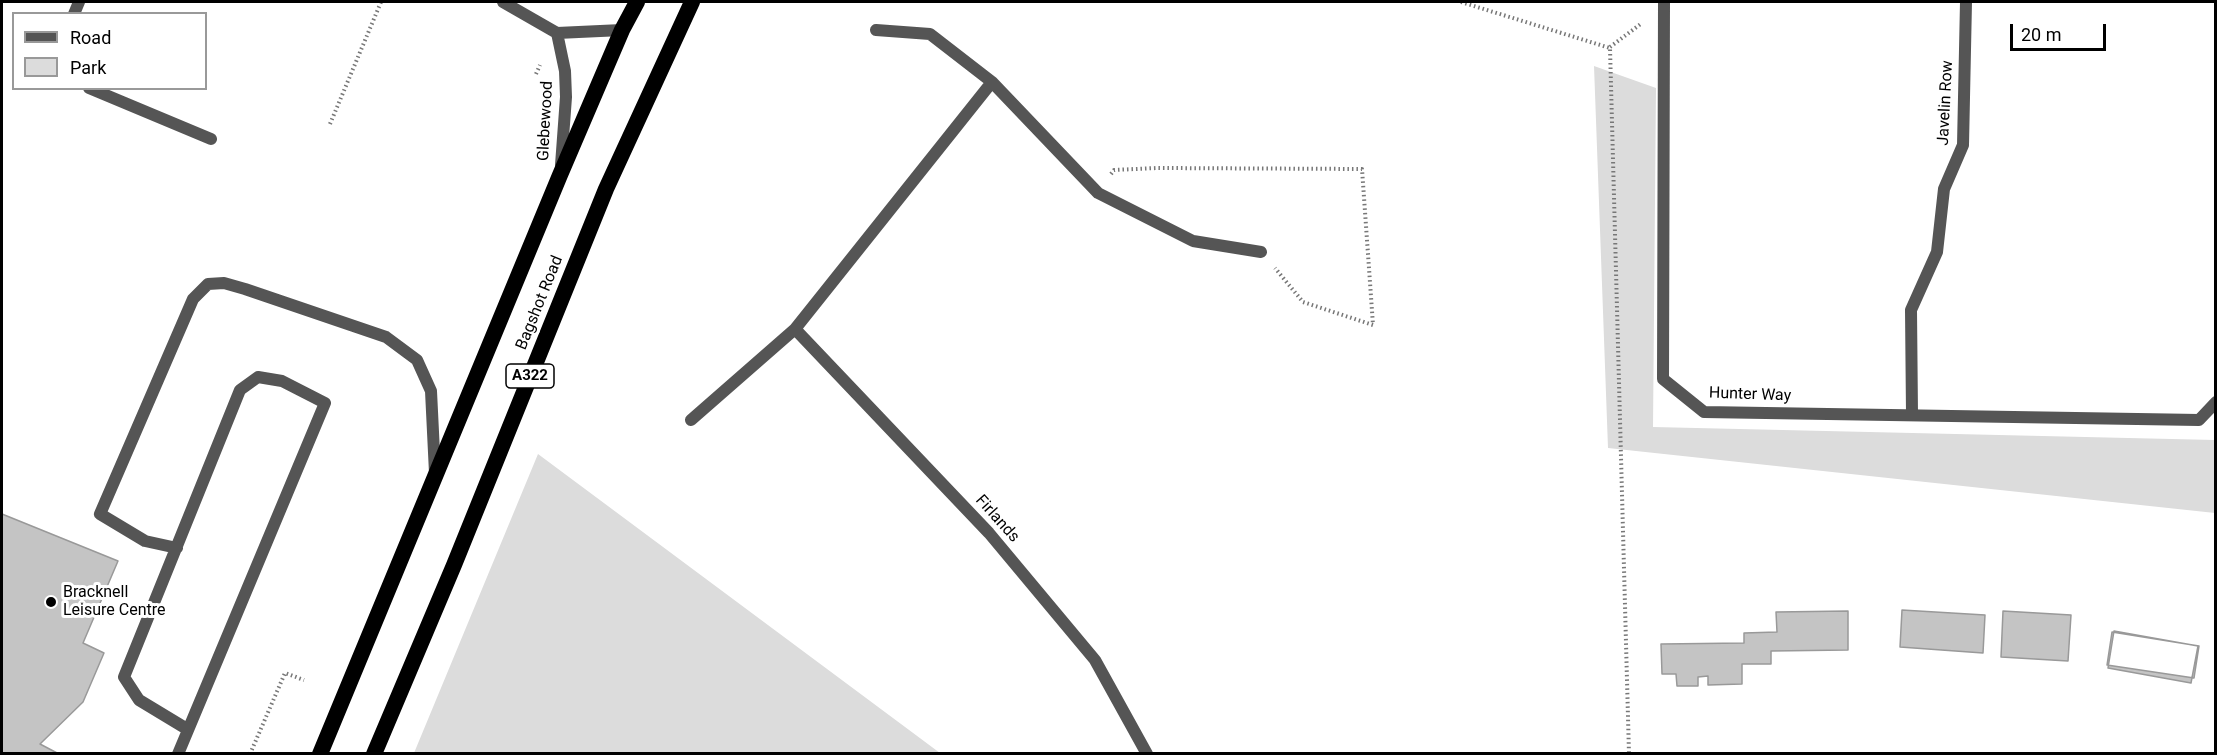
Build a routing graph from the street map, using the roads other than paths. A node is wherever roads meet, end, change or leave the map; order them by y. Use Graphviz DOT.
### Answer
graph roads {
  1 [pos="502,2"];
  2 [pos="637,2"];
  3 [pos="692,2"];
  4 [pos="1966,2"];
  5 [pos="1664,4"];
  6 [pos="622,30"];
  7 [pos="876,30"];
  8 [pos="557,33"];
  9 [pos="992,82"];
  10 [pos="94,90"];
  11 [pos="211,139"];
  12 [pos="560,175"];
  13 [pos="1261,252"];
  14 [pos="795,328"];
  15 [pos="2216,402"];
  16 [pos="1912,414"];
  17 [pos="691,420"];
  18 [pos="435,474"];
  19 [pos="177,548"];
  20 [pos="188,729"];
  21 [pos="178,753"];
  22 [pos="320,753"];
  23 [pos="374,753"];
  24 [pos="1147,753"];
  1 -- 8 [label="street"];
  2 -- 6 [label="highway, Bagshot Road / A322"];
  3 -- 23 [label="highway, Bagshot Road / A322"];
  4 -- 16 [label="street, Javelin Row"];
  5 -- 16 [label="street, Hunter Way"];
  6 -- 8 [label="street"];
  6 -- 12 [label="highway, Bagshot Road / A322"];
  7 -- 9 [label="street"];
  8 -- 12 [label="street, Glebewood"];
  9 -- 13 [label="street"];
  9 -- 14 [label="street"];
  10 -- 11 [label="street"];
  12 -- 18 [label="highway, Bagshot Road / A322"];
  14 -- 17 [label="street"];
  14 -- 24 [label="street, Firlands"];
  15 -- 16 [label="street, Hunter Way"];
  18 -- 19 [label="street"];
  18 -- 22 [label="highway, Bagshot Road / A322"];
  19 -- 20 [label="street"];
  19 -- 20 [label="street"];
  20 -- 21 [label="street"];
}
